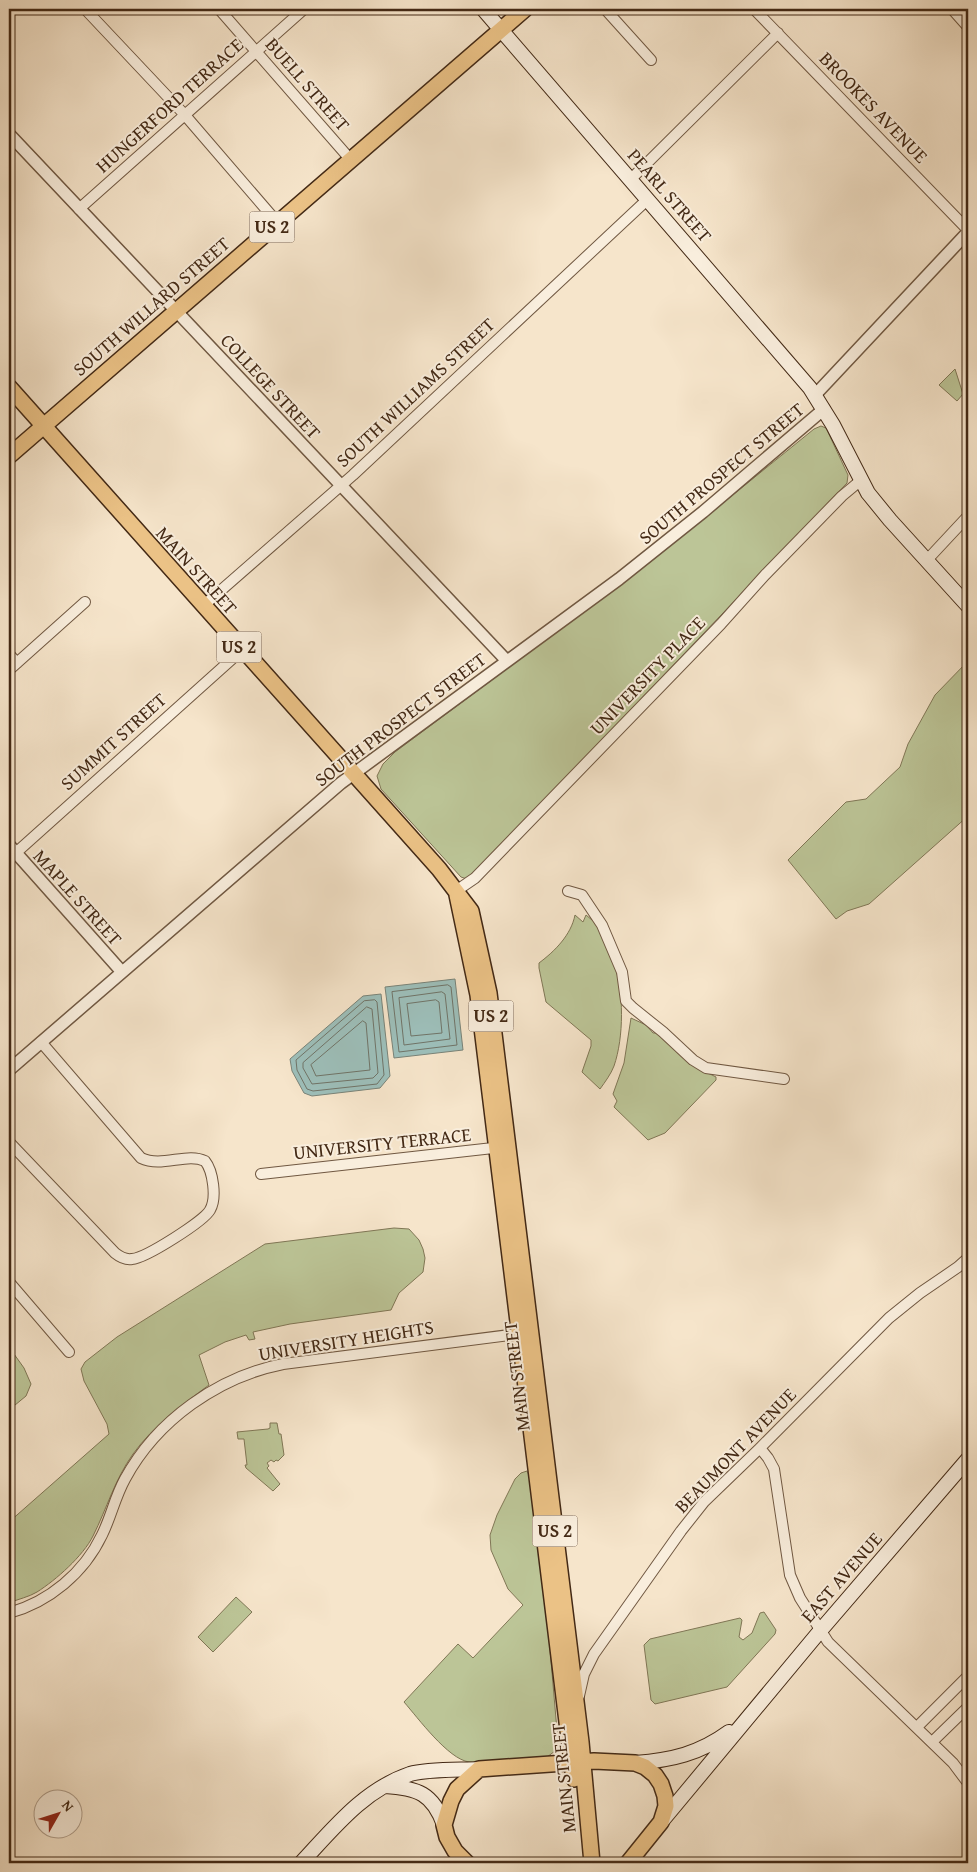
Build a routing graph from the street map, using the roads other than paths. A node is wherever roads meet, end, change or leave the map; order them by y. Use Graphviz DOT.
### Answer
graph roads {
  1 [pos="85,9"];
  2 [pos="219,9"];
  3 [pos="304,9"];
  4 [pos="484,9"];
  5 [pos="525,9"];
  6 [pos="605,9"];
  7 [pos="754,9"];
  8 [pos="952,9"];
  9 [pos="968,27"];
  10 [pos="501,29"];
  11 [pos="778,33"];
  12 [pos="256,51"];
  13 [pos="651,60"];
  14 [pos="184,114"];
  15 [pos="9,134"];
  16 [pos="350,160"];
  17 [pos="631,178"];
  18 [pos="648,199"];
  19 [pos="79,208"];
  20 [pos="277,222"];
  21 [pos="968,231"];
  22 [pos="176,311"];
  23 [pos="9,387"];
  24 [pos="815,395"];
  25 [pos="824,409"];
  26 [pos="43,426"];
  27 [pos="9,456"];
  28 [pos="860,481"];
  29 [pos="341,485"];
  30 [pos="968,516"];
  31 [pos="927,560"];
  32 [pos="85,602"];
  33 [pos="203,606"];
  34 [pos="968,606"];
  35 [pos="242,650"];
  36 [pos="9,654"];
  37 [pos="507,661"];
  38 [pos="13,666"];
  39 [pos="353,773"];
  40 [pos="11,852"];
  41 [pos="456,891"];
  42 [pos="568,891"];
  43 [pos="122,972"];
  44 [pos="41,1042"];
  45 [pos="9,1070"];
  46 [pos="784,1079"];
  47 [pos="9,1142"];
  48 [pos="502,1147"];
  49 [pos="261,1174"];
  50 [pos="968,1258"];
  51 [pos="9,1282"];
  52 [pos="525,1333"];
  53 [pos="69,1352"];
  54 [pos="760,1448"];
  55 [pos="968,1459"];
  56 [pos="9,1613"];
  57 [pos="820,1631"];
  58 [pos="968,1676"];
  59 [pos="576,1706"];
  60 [pos="968,1707"];
  61 [pos="744,1722"];
  62 [pos="917,1727"];
  63 [pos="932,1742"];
  64 [pos="577,1762"];
  65 [pos="635,1763"];
  66 [pos="479,1770"];
  67 [pos="968,1783"];
  68 [pos="382,1786"];
  69 [pos="661,1822"];
  70 [pos="444,1825"];
  71 [pos="968,1858"];
  72 [pos="301,1863"];
  73 [pos="467,1863"];
  74 [pos="583,1863"];
  75 [pos="592,1863"];
  76 [pos="628,1863"];
  77 [pos="966,1863"];
  1 -- 14 [label="street"];
  2 -- 12 [label="street, BUELL STREET"];
  3 -- 12 [label="street, HUNGERFORD TERRACE"];
  4 -- 10 [label="main road, PEARL STREET"];
  5 -- 10 [label="main road, US 2"];
  6 -- 13 [label="street"];
  7 -- 11 [label="street, BROOKES AVENUE"];
  8 -- 9 [label="street"];
  10 -- 16 [label="main road, SOUTH WILLARD STREET / US 2"];
  10 -- 17 [label="main road, PEARL STREET"];
  11 -- 17 [label="street"];
  11 -- 21 [label="street, BROOKES AVENUE"];
  12 -- 14 [label="street, HUNGERFORD TERRACE"];
  12 -- 16 [label="street, BUELL STREET"];
  14 -- 19 [label="street, HUNGERFORD TERRACE"];
  14 -- 20 [label="street"];
  15 -- 19 [label="street, COLLEGE STREET"];
  16 -- 20 [label="main road, SOUTH WILLARD STREET / US 2"];
  17 -- 18 [label="main road, PEARL STREET"];
  18 -- 24 [label="main road, PEARL STREET"];
  18 -- 29 [label="street, SOUTH WILLIAMS STREET"];
  19 -- 22 [label="street, COLLEGE STREET"];
  20 -- 22 [label="main road, SOUTH WILLARD STREET / US 2"];
  21 -- 24 [label="street"];
  22 -- 26 [label="main road, SOUTH WILLARD STREET / US 2"];
  22 -- 29 [label="street, COLLEGE STREET"];
  23 -- 26 [label="main road, MAIN STREET"];
  24 -- 25 [label="main road, PEARL STREET"];
  25 -- 28 [label="main road, PEARL STREET"];
  25 -- 37 [label="street, SOUTH PROSPECT STREET"];
  26 -- 27 [label="main road, SOUTH WILLARD STREET"];
  26 -- 33 [label="main road, MAIN STREET / US 2"];
  28 -- 31 [label="main road, PEARL STREET"];
  28 -- 41 [label="street, UNIVERSITY PLACE"];
  29 -- 33 [label="street, SOUTH WILLIAMS STREET"];
  29 -- 37 [label="street, COLLEGE STREET"];
  30 -- 31 [label="street"];
  31 -- 34 [label="main road, PEARL STREET"];
  32 -- 38 [label="street"];
  33 -- 35 [label="main road, MAIN STREET / US 2"];
  35 -- 39 [label="main road, MAIN STREET / US 2"];
  35 -- 40 [label="street, SUMMIT STREET"];
  36 -- 38 [label="street"];
  37 -- 39 [label="street, SOUTH PROSPECT STREET"];
  39 -- 41 [label="main road, MAIN STREET / US 2"];
  39 -- 43 [label="street, SOUTH PROSPECT STREET"];
  40 -- 43 [label="street, MAPLE STREET"];
  41 -- 48 [label="main road, MAIN STREET / US 2"];
  42 -- 46 [label="street"];
  43 -- 44 [label="street, SOUTH PROSPECT STREET"];
  44 -- 45 [label="street, SOUTH PROSPECT STREET"];
  44 -- 47 [label="street"];
  48 -- 49 [label="street, UNIVERSITY TERRACE"];
  48 -- 52 [label="main road, MAIN STREET / US 2"];
  50 -- 54 [label="street, BEAUMONT AVENUE"];
  51 -- 53 [label="street"];
  52 -- 56 [label="street, UNIVERSITY HEIGHTS"];
  52 -- 59 [label="main road, MAIN STREET / US 2"];
  52 -- 64 [label="main road, MAIN STREET / US 2"];
  54 -- 57 [label="street"];
  54 -- 59 [label="street, BEAUMONT AVENUE"];
  55 -- 57 [label="main road, EAST AVENUE"];
  57 -- 61 [label="main road, EAST AVENUE"];
  57 -- 62 [label="street"];
  58 -- 62 [label="street"];
  59 -- 64 [label="main road, MAIN STREET / US 2"];
  60 -- 63 [label="street"];
  61 -- 65 [label="main road, EAST AVENUE"];
  61 -- 69 [label="main road, EAST AVENUE"];
  62 -- 63 [label="street"];
  63 -- 67 [label="street"];
  64 -- 65 [label="main road, EAST AVENUE"];
  64 -- 66 [label="main road, EAST AVENUE"];
  64 -- 74 [label="main road, MAIN STREET / US 2"];
  64 -- 75 [label="main road, MAIN STREET / US 2"];
  65 -- 69 [label="main road, EAST AVENUE"];
  66 -- 68 [label="main road"];
  66 -- 70 [label="main road"];
  68 -- 70 [label="main road"];
  68 -- 72 [label="main road"];
  69 -- 76 [label="main road, EAST AVENUE"];
  70 -- 73 [label="main road"];
  71 -- 77 [label="street"];
}
